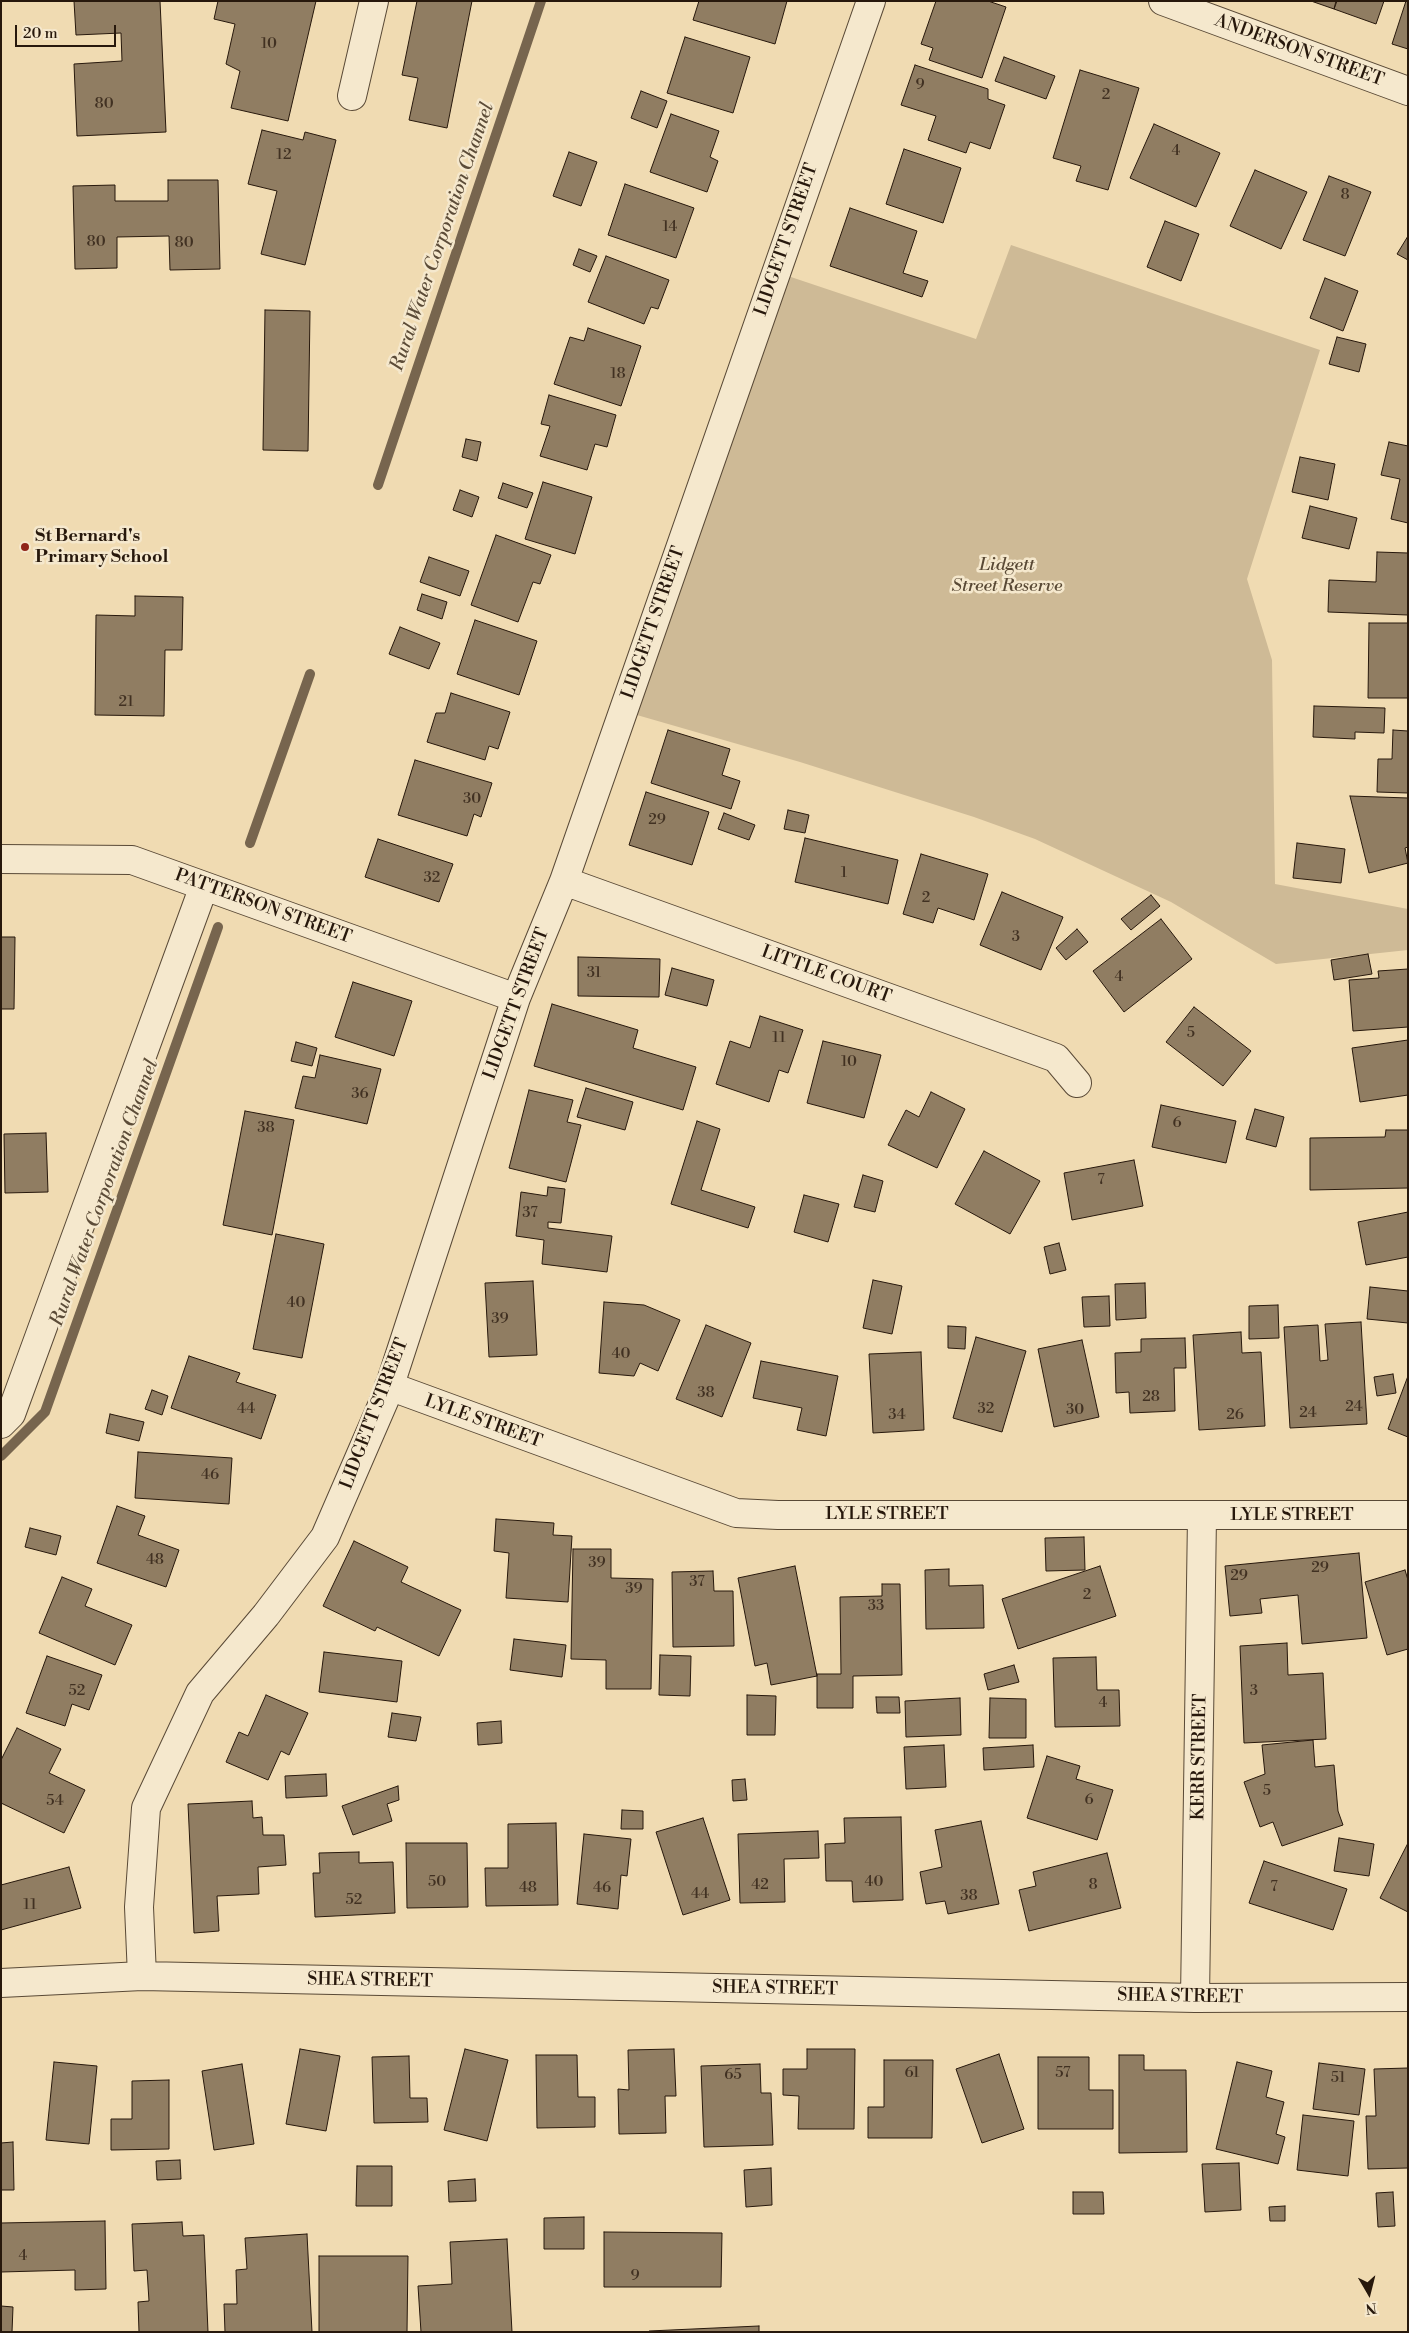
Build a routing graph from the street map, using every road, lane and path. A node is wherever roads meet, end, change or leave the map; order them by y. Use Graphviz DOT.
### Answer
graph roads {
  1 [pos="374,1"];
  2 [pos="871,1"];
  3 [pos="1163,1"];
  4 [pos="1408,91"];
  5 [pos="352,96"];
  6 [pos="1,859"];
  7 [pos="564,881"];
  8 [pos="204,886"];
  9 [pos="516,998"];
  10 [pos="1077,1083"];
  11 [pos="389,1386"];
  12 [pos="5,1418"];
  13 [pos="1202,1516"];
  14 [pos="1408,1516"];
  15 [pos="142,1976"];
  16 [pos="1,1983"];
  17 [pos="1408,1997"];
  18 [pos="1195,1998"];
  1 -- 5 [label="street"];
  2 -- 7 [label="street, LIDGETT STREET"];
  3 -- 4 [label="street, ANDERSON STREET"];
  6 -- 8 [label="street, PATTERSON STREET"];
  7 -- 9 [label="street, LIDGETT STREET"];
  7 -- 10 [label="street, LITTLE COURT"];
  8 -- 9 [label="street, PATTERSON STREET"];
  8 -- 12 [label="street"];
  9 -- 11 [label="street, LIDGETT STREET"];
  11 -- 13 [label="street, LYLE STREET"];
  11 -- 15 [label="street, LIDGETT STREET"];
  13 -- 14 [label="street, LYLE STREET"];
  13 -- 18 [label="street, KERR STREET"];
  15 -- 16 [label="street, SHEA STREET"];
  15 -- 18 [label="street, SHEA STREET"];
  17 -- 18 [label="street, SHEA STREET"];
}
